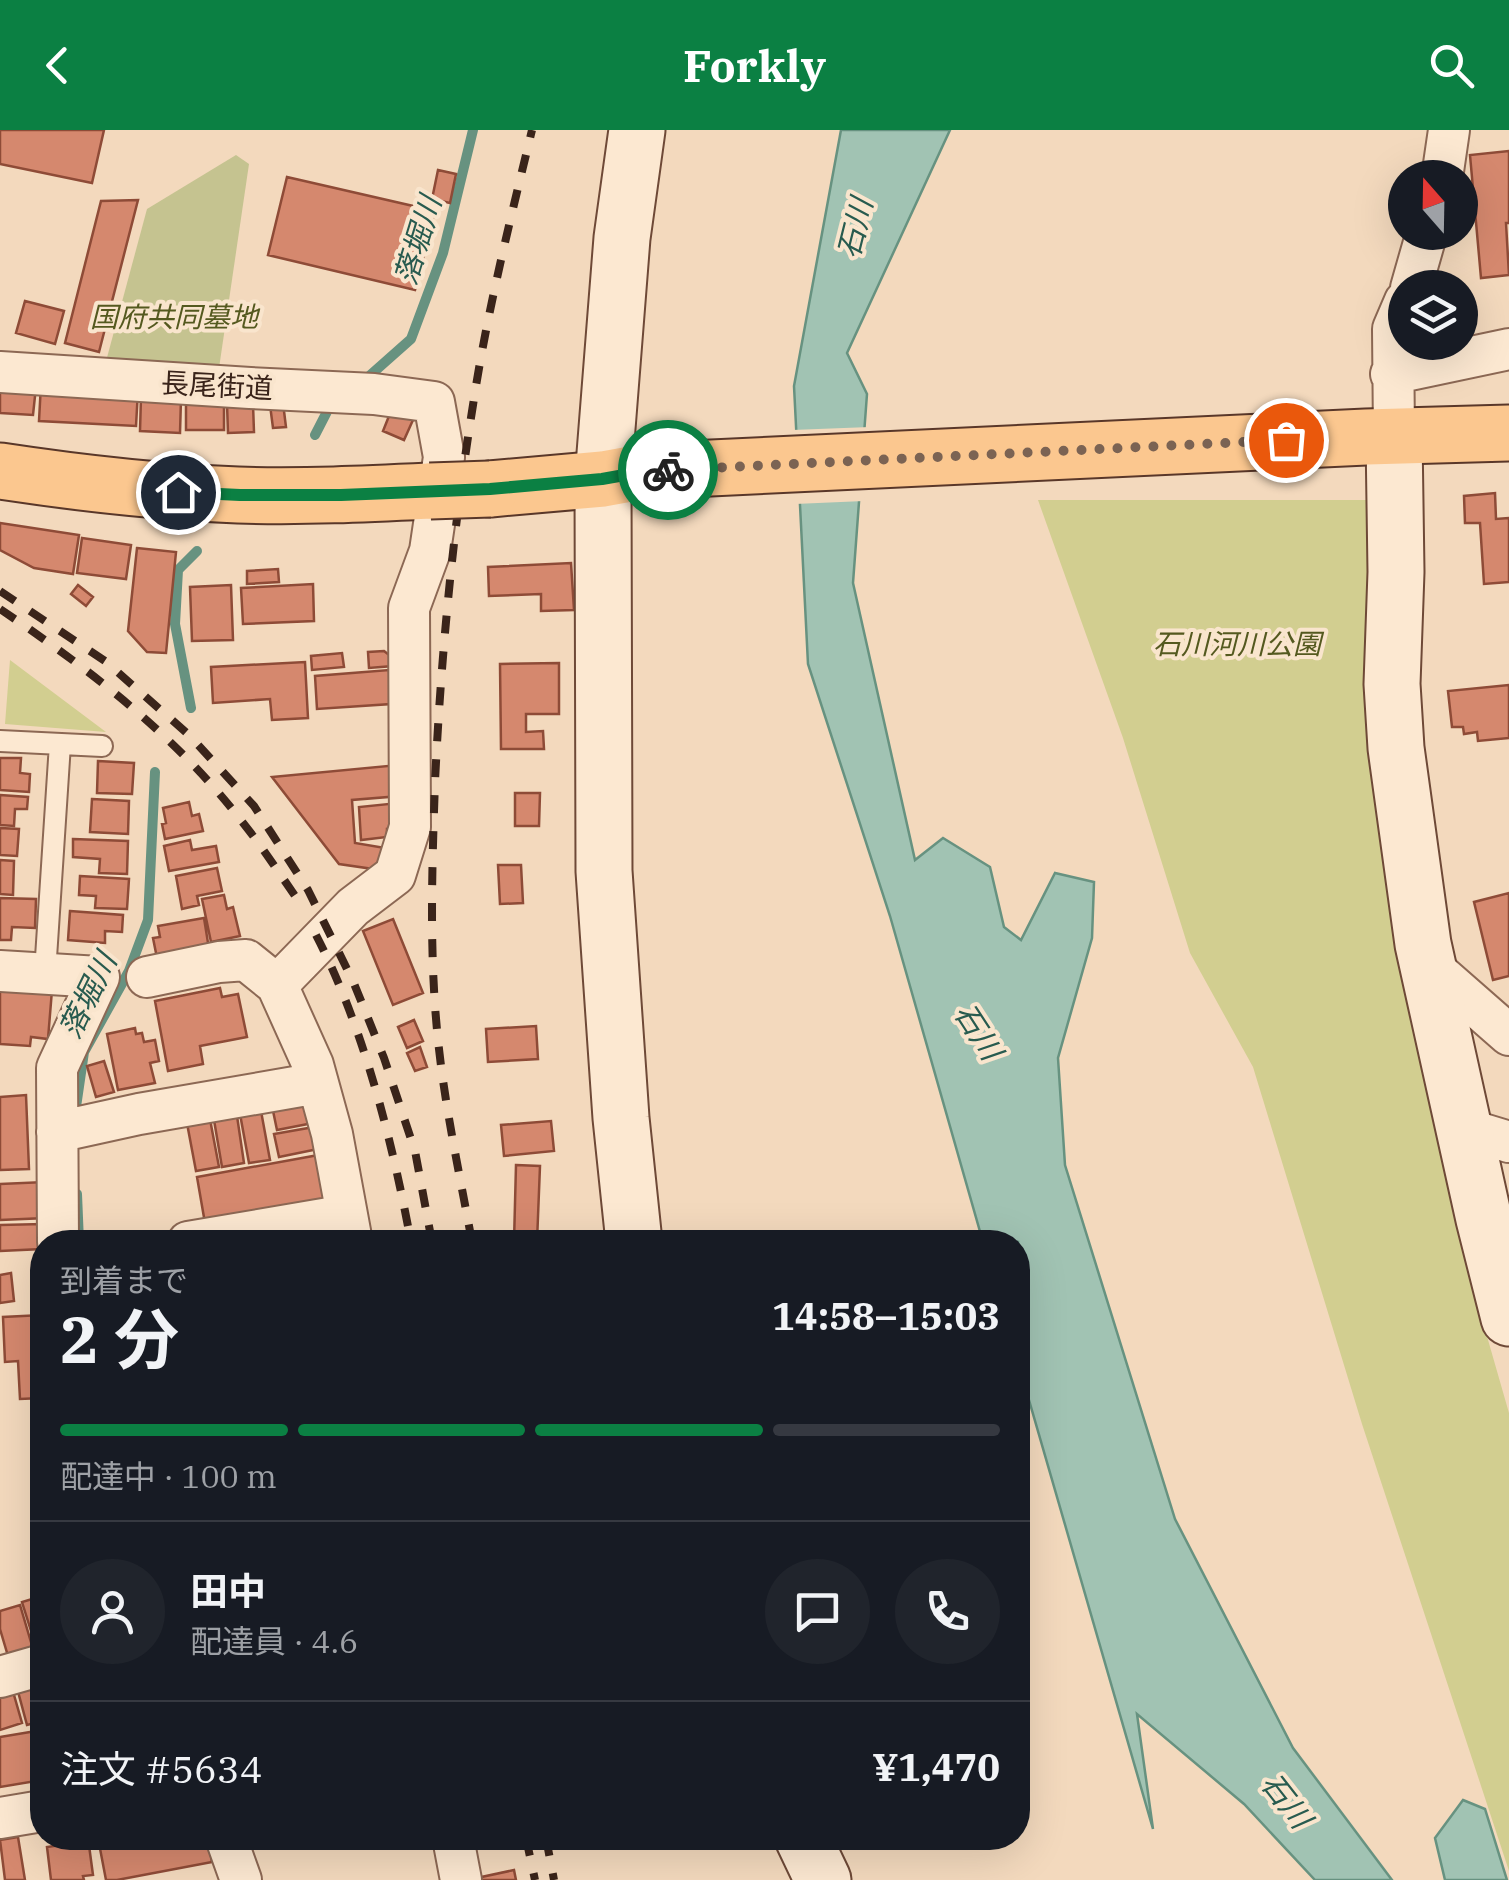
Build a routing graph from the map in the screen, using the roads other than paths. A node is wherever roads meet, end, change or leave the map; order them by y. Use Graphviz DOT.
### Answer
graph roads {
  1 [pos="637,130"];
  2 [pos="1449,130"];
  3 [pos="1445,160"];
  4 [pos="1509,349"];
  5 [pos="1392,360"];
  6 [pos="0,372"];
  7 [pos="1392,374"];
  8 [pos="1509,433"];
  9 [pos="1380,436"];
  10 [pos="0,470"];
  11 [pos="625,475"];
  12 [pos="0,741"];
  13 [pos="60,744"];
  14 [pos="102,746"];
  15 [pos="1428,964"];
  16 [pos="0,971"];
  17 [pos="45,973"];
  18 [pos="147,977"];
  19 [pos="277,986"];
  20 [pos="1509,1035"];
  21 [pos="318,1083"];
  22 [pos="68,1129"];
  23 [pos="1486,1135"];
  24 [pos="349,1229"];
  25 [pos="59,1230"];
  26 [pos="633,1230"];
  27 [pos="1509,1318"];
  28 [pos="30,1668"];
  29 [pos="0,1677"];
  30 [pos="30,1813"];
  31 [pos="0,1818"];
  32 [pos="230,1850"];
  33 [pos="455,1850"];
  34 [pos="809,1850"];
  35 [pos="240,1880"];
  36 [pos="461,1880"];
  37 [pos="823,1880"];
  1 -- 11 [label="street"];
  2 -- 3 [label="street"];
  4 -- 7 [label="street"];
  5 -- 7 [label="street"];
  6 -- 19 [label="street, 長尾街道"];
  7 -- 9 [label="street"];
  8 -- 9 [label="main road"];
  9 -- 11 [label="main road"];
  9 -- 15 [label="street"];
  10 -- 11 [label="main road, bridge"];
  11 -- 26 [label="street"];
  12 -- 13 [label="lane"];
  13 -- 14 [label="lane"];
  13 -- 17 [label="lane"];
  15 -- 20 [label="street"];
  15 -- 23 [label="street"];
  16 -- 17 [label="street"];
  17 -- 22 [label="street"];
  18 -- 19 [label="street"];
  19 -- 21 [label="street"];
  21 -- 22 [label="street"];
  21 -- 24 [label="street"];
  22 -- 25 [label="street"];
  23 -- 27 [label="street"];
  28 -- 29 [label="street"];
  30 -- 31 [label="street"];
  32 -- 35 [label="street"];
  33 -- 36 [label="street"];
  34 -- 37 [label="street"];
}
